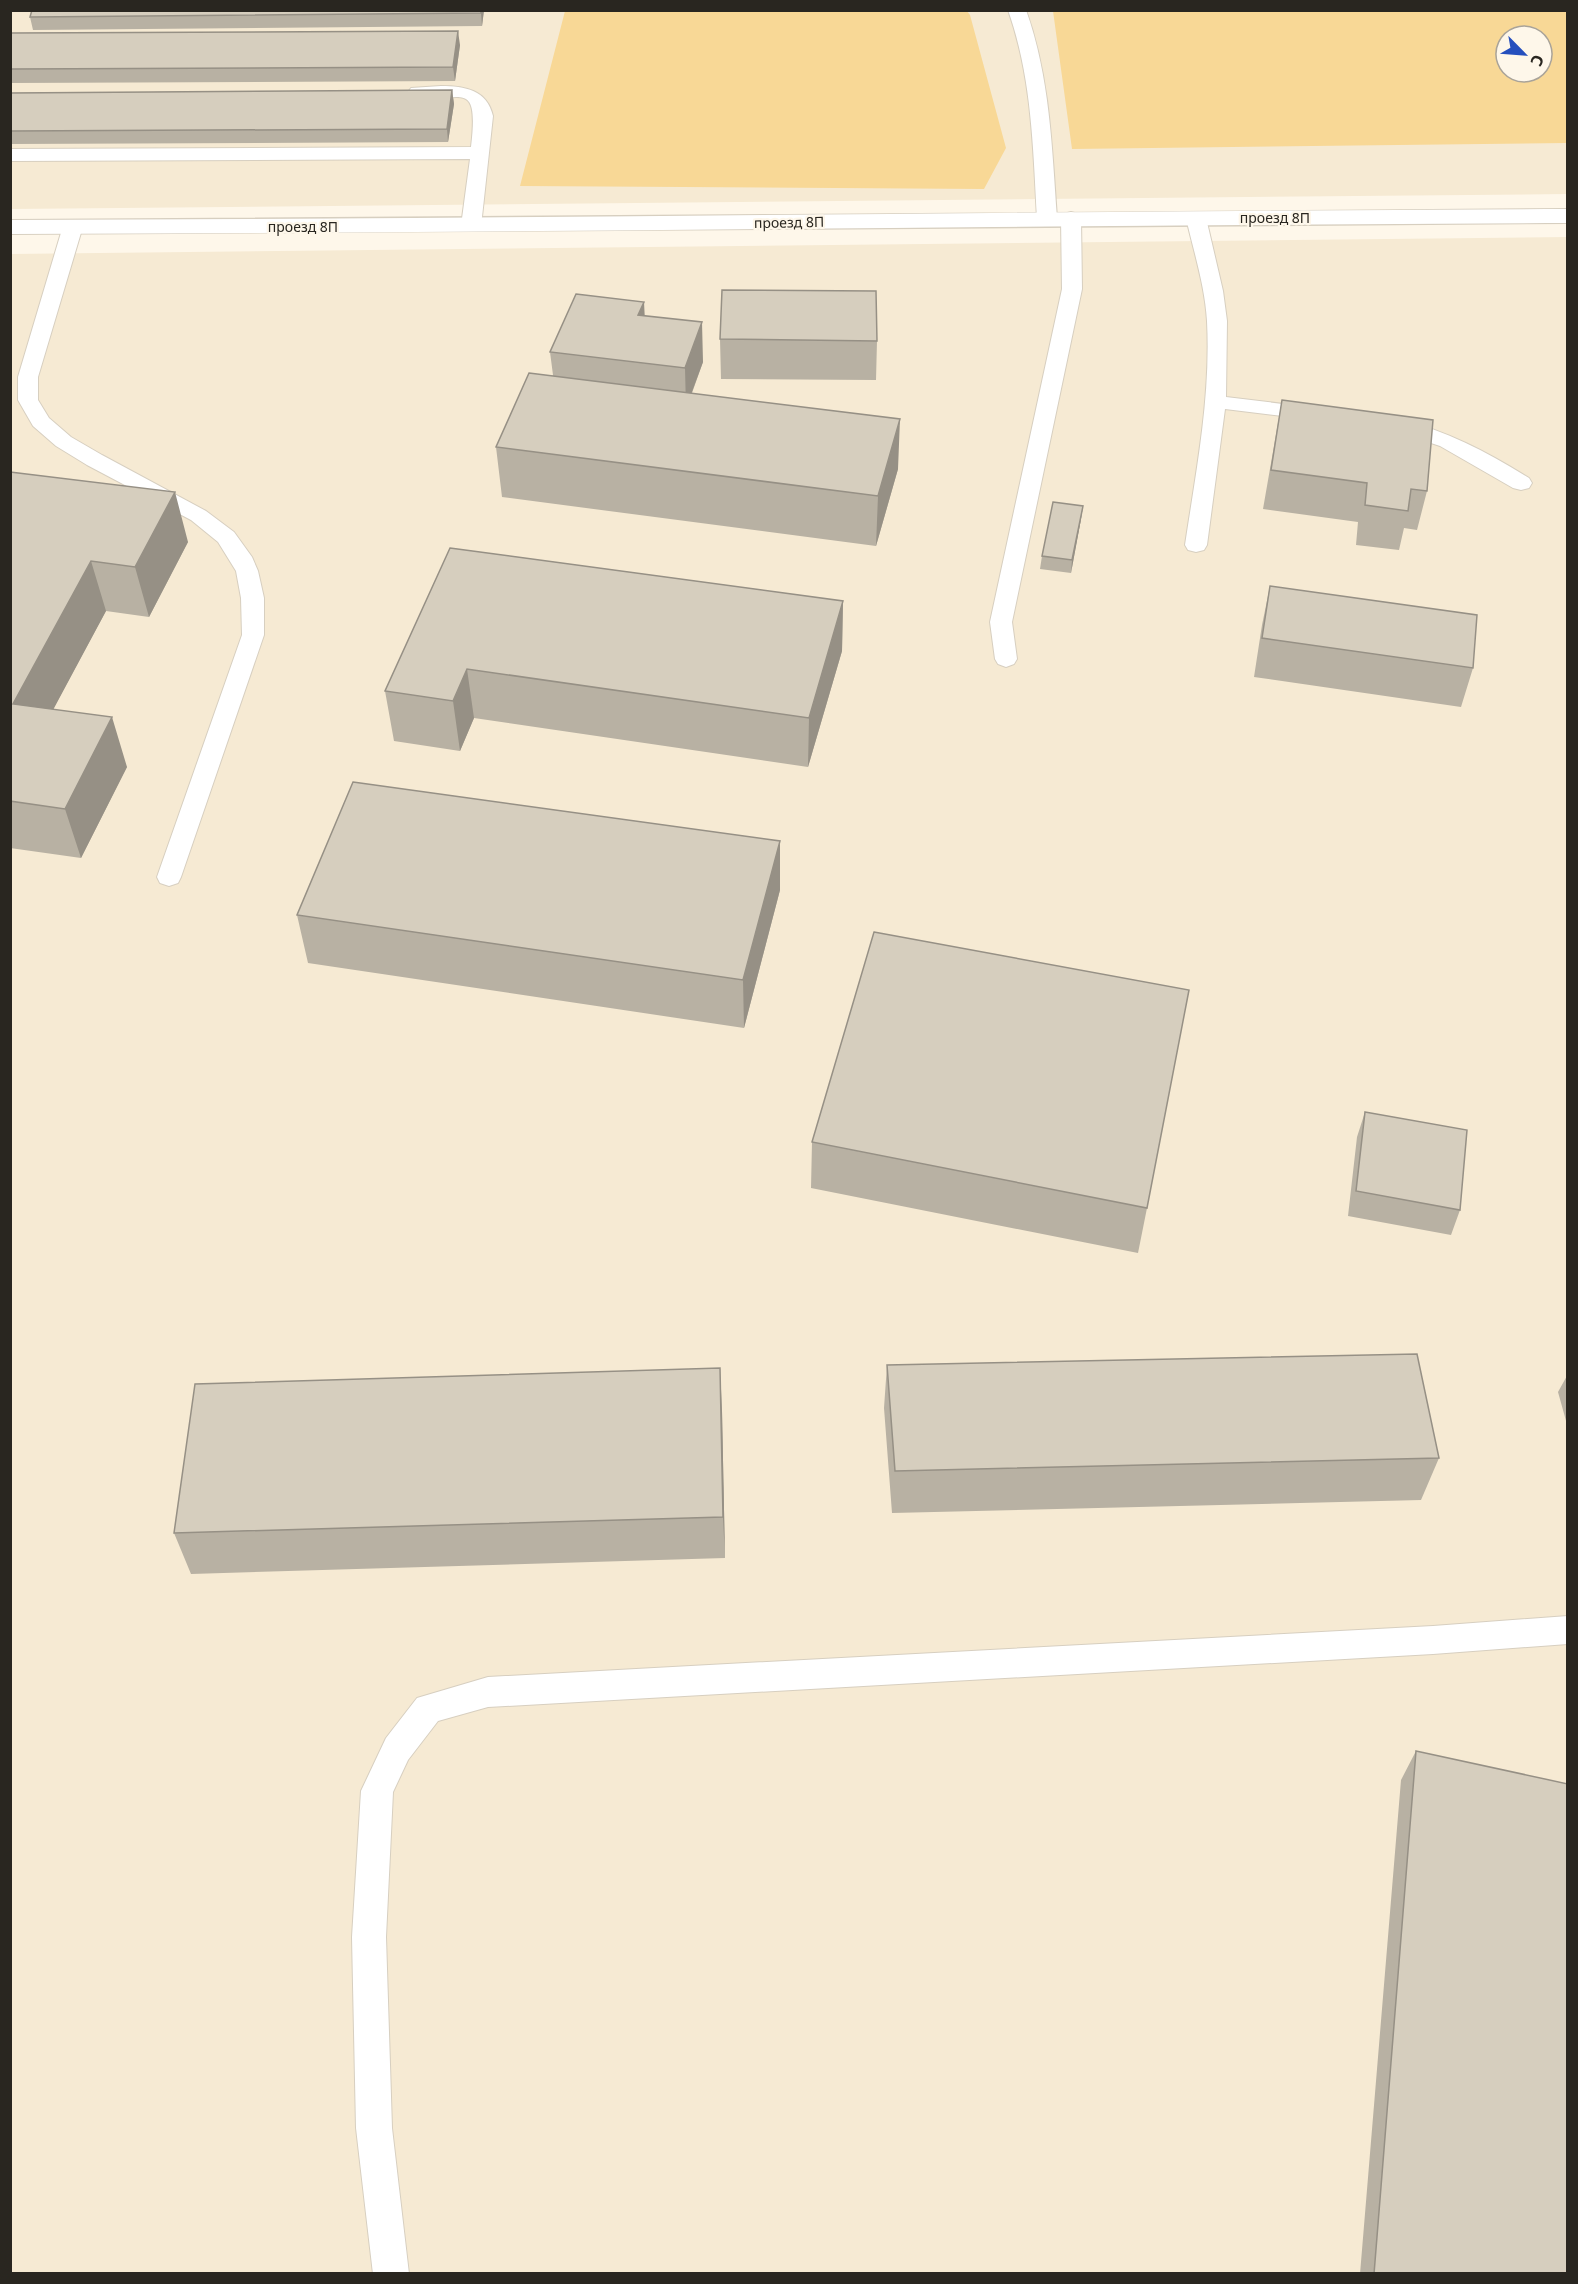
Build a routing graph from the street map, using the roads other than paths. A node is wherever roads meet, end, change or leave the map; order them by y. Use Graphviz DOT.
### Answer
graph roads {
  1 [pos="1017,10"];
  2 [pos="394,92"];
  3 [pos="479,153"];
  4 [pos="10,155"];
  5 [pos="1568,216"];
  6 [pos="1047,218"];
  7 [pos="1196,218"];
  8 [pos="1071,219"];
  9 [pos="74,226"];
  10 [pos="471,226"];
  11 [pos="10,227"];
  12 [pos="1216,402"];
  13 [pos="1340,417"];
  14 [pos="1374,422"];
  15 [pos="1521,483"];
  16 [pos="1196,545"];
  17 [pos="1006,659"];
  18 [pos="169,877"];
  19 [pos="1568,1630"];
  20 [pos="392,2274"];
  1 -- 6 [label="lane"];
  2 -- 3 [label="lane"];
  3 -- 4 [label="lane"];
  3 -- 10 [label="lane"];
  5 -- 7 [label="street, проезд 8П"];
  6 -- 8 [label="street, проезд 8П"];
  6 -- 10 [label="street, проезд 8П"];
  7 -- 8 [label="street, проезд 8П"];
  7 -- 12 [label="lane"];
  8 -- 17 [label="lane"];
  9 -- 10 [label="street, проезд 8П"];
  9 -- 11 [label="street, проезд 8П"];
  9 -- 18 [label="lane"];
  12 -- 13 [label="lane"];
  12 -- 16 [label="lane"];
  14 -- 15 [label="lane"];
  19 -- 20 [label="lane"];
}
